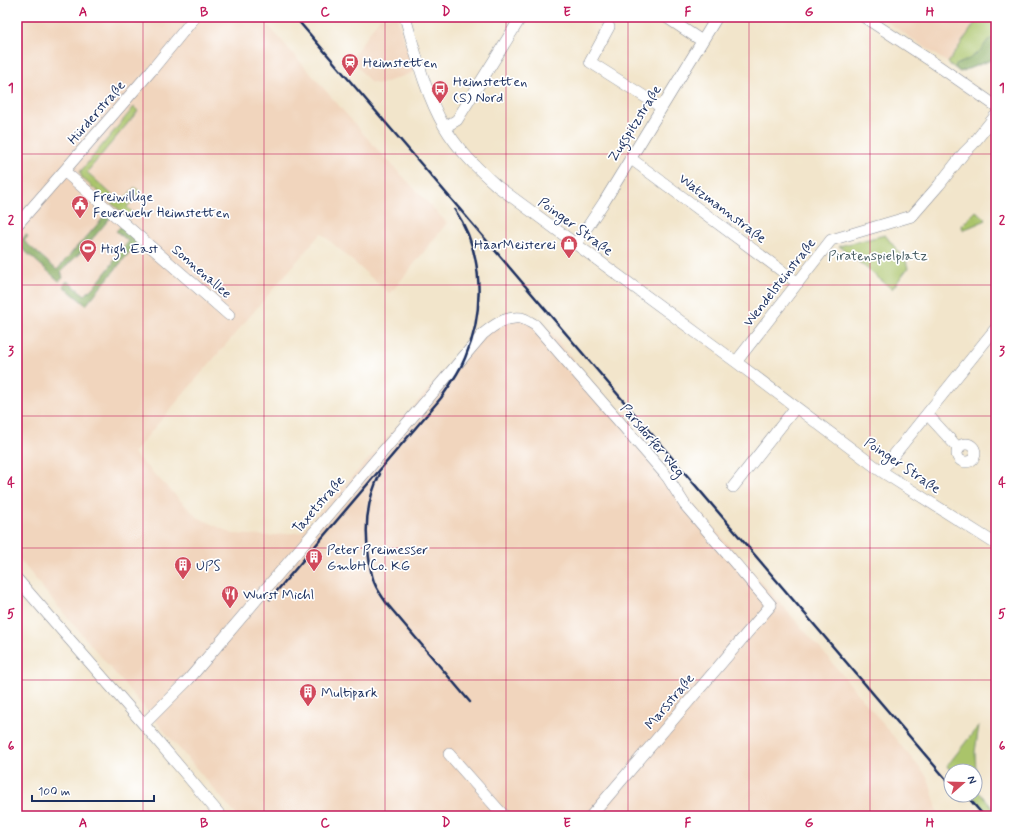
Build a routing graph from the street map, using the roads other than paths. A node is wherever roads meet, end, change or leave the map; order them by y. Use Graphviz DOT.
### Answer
graph roads {
  1 [pos="195,17"];
  2 [pos="405,17"];
  3 [pos="521,17"];
  4 [pos="666,17"];
  5 [pos="717,17"];
  6 [pos="864,17"];
  7 [pos="609,27"];
  8 [pos="702,41"];
  9 [pos="996,106"];
  10 [pos="661,107"];
  11 [pos="996,115"];
  12 [pos="445,127"];
  13 [pos="630,158"];
  14 [pos="64,171"];
  15 [pos="17,225"];
  16 [pos="576,244"];
  17 [pos="798,283"];
  18 [pos="229,315"];
  19 [pos="522,318"];
  20 [pos="995,332"];
  21 [pos="736,362"];
  22 [pos="796,407"];
  23 [pos="927,414"];
  24 [pos="958,449"];
  25 [pos="881,471"];
  26 [pos="733,487"];
  27 [pos="996,544"];
  28 [pos="17,579"];
  29 [pos="770,605"];
  30 [pos="144,724"];
  31 [pos="449,754"];
  32 [pos="221,816"];
  33 [pos="504,816"];
  34 [pos="591,816"];
  1 -- 14 [label="street, Hürderstraße"];
  2 -- 12 [label="street, Poinger Straße"];
  3 -- 12 [label="street"];
  4 -- 8 [label="street"];
  5 -- 8 [label="street, Zugspitzstraße"];
  6 -- 9 [label="street"];
  7 -- 10 [label="street"];
  8 -- 10 [label="street, Zugspitzstraße"];
  10 -- 13 [label="street, Zugspitzstraße"];
  11 -- 17 [label="street, Wendelsteinstraße"];
  12 -- 16 [label="street, Poinger Straße"];
  13 -- 16 [label="street, Zugspitzstraße"];
  13 -- 17 [label="street, Watzmannstraße"];
  14 -- 15 [label="street, Hürderstraße"];
  14 -- 18 [label="street, Sonnenallee"];
  16 -- 21 [label="street, Poinger Straße"];
  17 -- 21 [label="street, Wendelsteinstraße"];
  19 -- 29 [label="street, Parsdorfer Weg"];
  19 -- 30 [label="street, Taxetstraße"];
  20 -- 23 [label="street"];
  21 -- 22 [label="street, Poinger Straße"];
  22 -- 25 [label="street, Poinger Straße"];
  22 -- 26 [label="street"];
  23 -- 24 [label="street"];
  23 -- 25 [label="street"];
  25 -- 27 [label="street, Poinger Straße"];
  28 -- 30 [label="street"];
  29 -- 34 [label="street, Marsstraße"];
  30 -- 32 [label="street"];
  31 -- 33 [label="street"];
}
